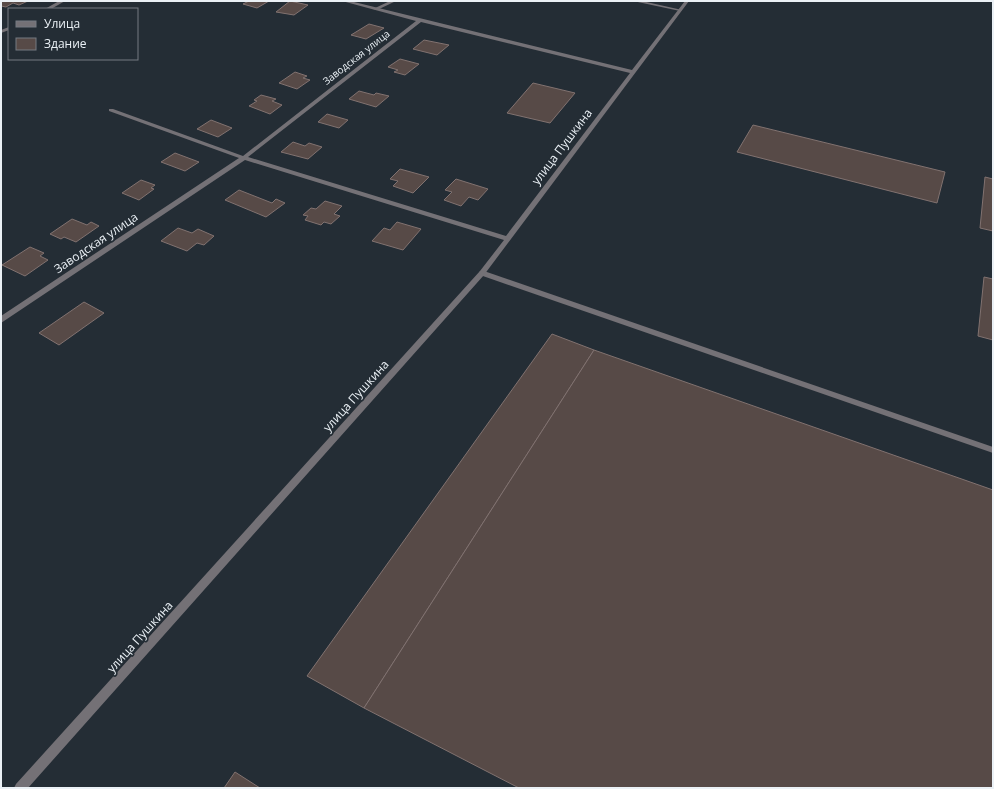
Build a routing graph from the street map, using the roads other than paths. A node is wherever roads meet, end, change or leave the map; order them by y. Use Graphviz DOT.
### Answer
graph roads {
  1 [pos="63,1"];
  2 [pos="344,1"];
  3 [pos="394,1"];
  4 [pos="635,1"];
  5 [pos="687,1"];
  6 [pos="49,8"];
  7 [pos="375,9"];
  8 [pos="680,10"];
  9 [pos="420,20"];
  10 [pos="634,72"];
  11 [pos="111,110"];
  12 [pos="244,158"];
  13 [pos="508,240"];
  14 [pos="482,273"];
  15 [pos="1,320"];
  16 [pos="993,450"];
  17 [pos="20,788"];
  1 -- 6 [label="street"];
  2 -- 7 [label="street, Заводская улица"];
  3 -- 7 [label="street"];
  4 -- 8 [label="street"];
  5 -- 8 [label="street, улица Пушкина"];
  7 -- 9 [label="street, Заводская улица"];
  8 -- 10 [label="street, улица Пушкина"];
  9 -- 10 [label="street"];
  9 -- 12 [label="street, Заводская улица"];
  10 -- 13 [label="street, улица Пушкина"];
  11 -- 12 [label="street"];
  12 -- 13 [label="street"];
  12 -- 15 [label="street, Заводская улица"];
  13 -- 14 [label="street, улица Пушкина"];
  14 -- 16 [label="street"];
  14 -- 17 [label="street, улица Пушкина"];
}
